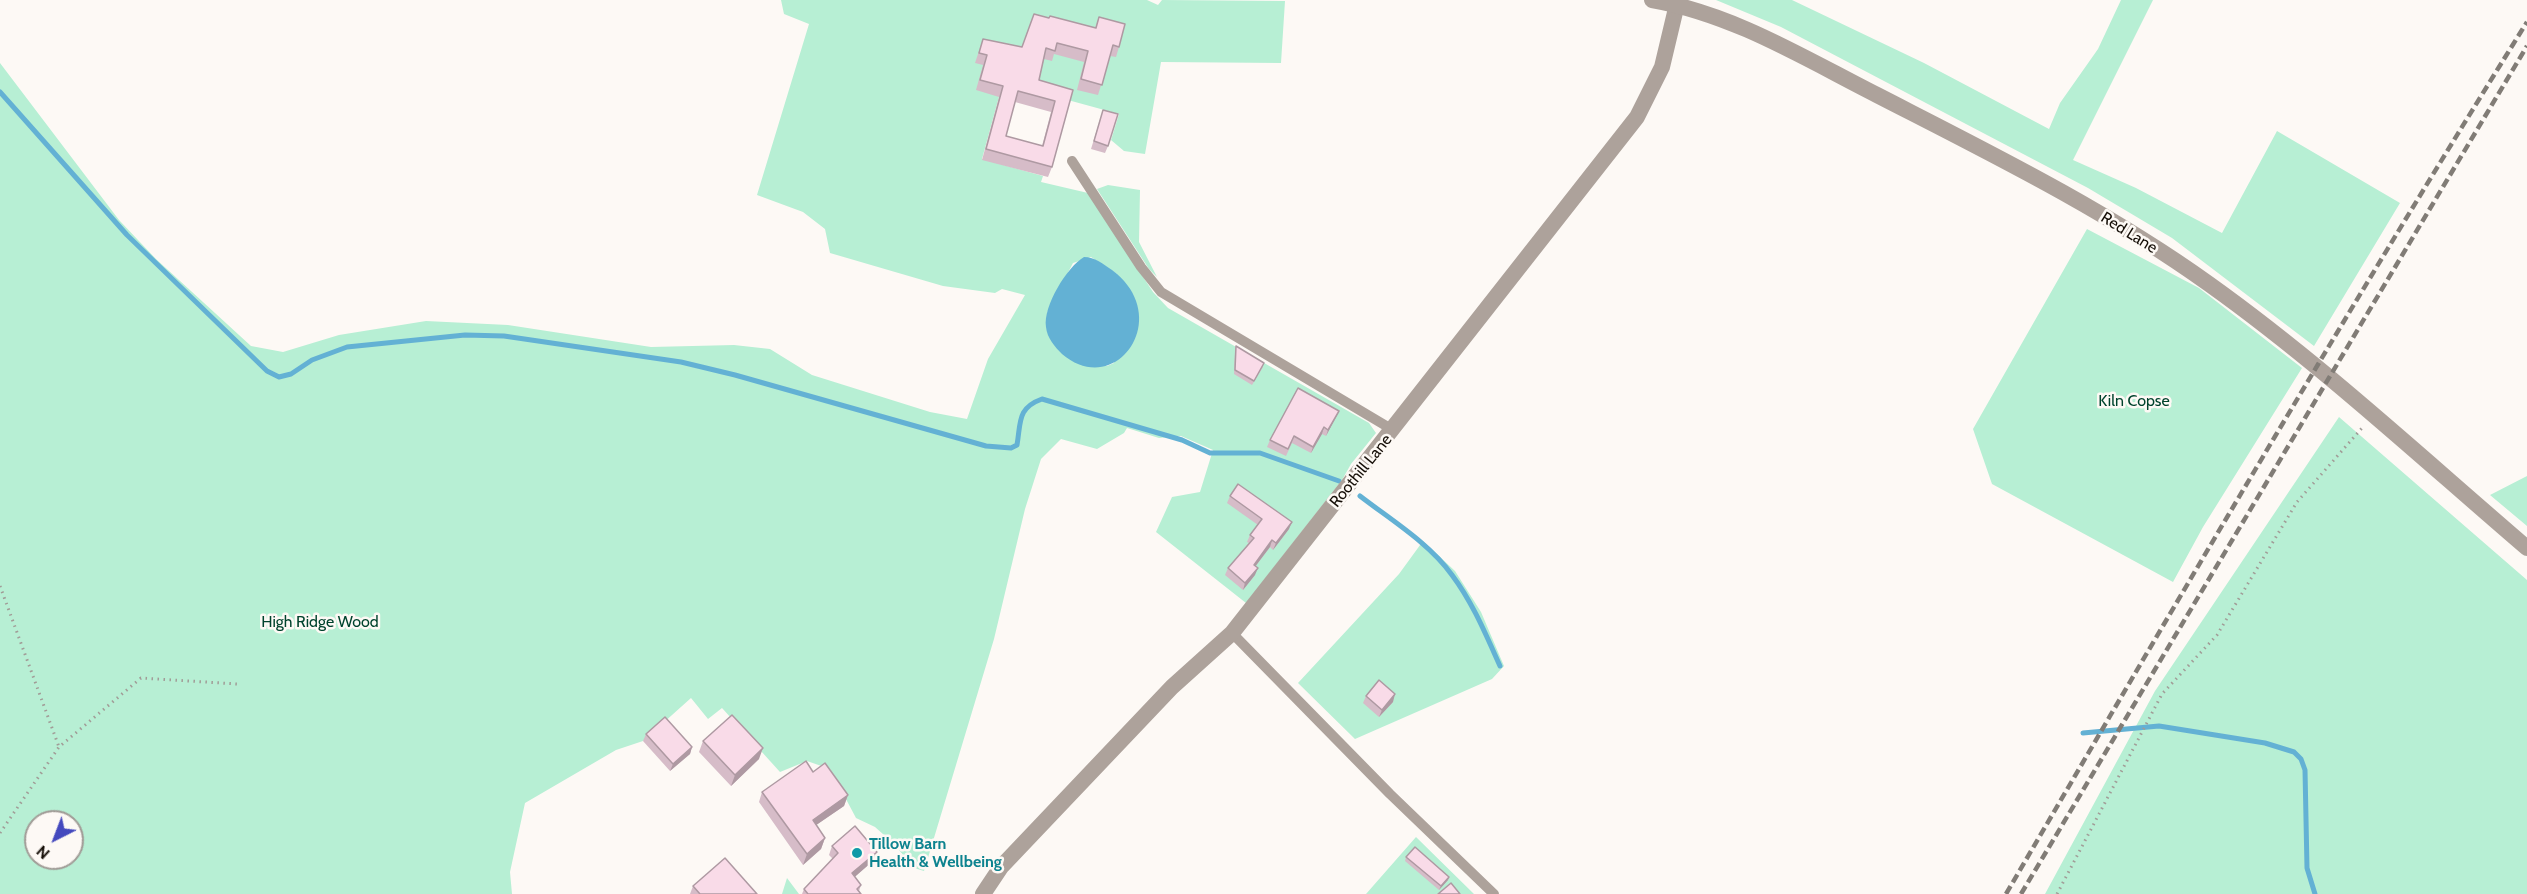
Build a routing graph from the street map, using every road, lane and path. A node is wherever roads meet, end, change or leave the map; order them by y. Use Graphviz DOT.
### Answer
graph roads {
  1 [pos="1652,0"];
  2 [pos="1677,4"];
  3 [pos="1072,161"];
  4 [pos="2370,413"];
  5 [pos="1393,430"];
  6 [pos="2527,548"];
  7 [pos="0,586"];
  8 [pos="1232,633"];
  9 [pos="237,684"];
  10 [pos="59,747"];
  11 [pos="0,833"];
  12 [pos="982,894"];
  13 [pos="1494,894"];
  14 [pos="2056,894"];
  1 -- 2 [label="street, Red Lane"];
  2 -- 4 [label="street, Red Lane"];
  2 -- 5 [label="street, Roothill Lane"];
  3 -- 5 [label="lane"];
  4 -- 6 [label="street, Red Lane"];
  4 -- 14 [label="path"];
  5 -- 8 [label="street, Roothill Lane"];
  7 -- 10 [label="path"];
  8 -- 12 [label="street, Roothill Lane"];
  8 -- 13 [label="lane"];
  9 -- 10 [label="path"];
  10 -- 11 [label="path"];
}
